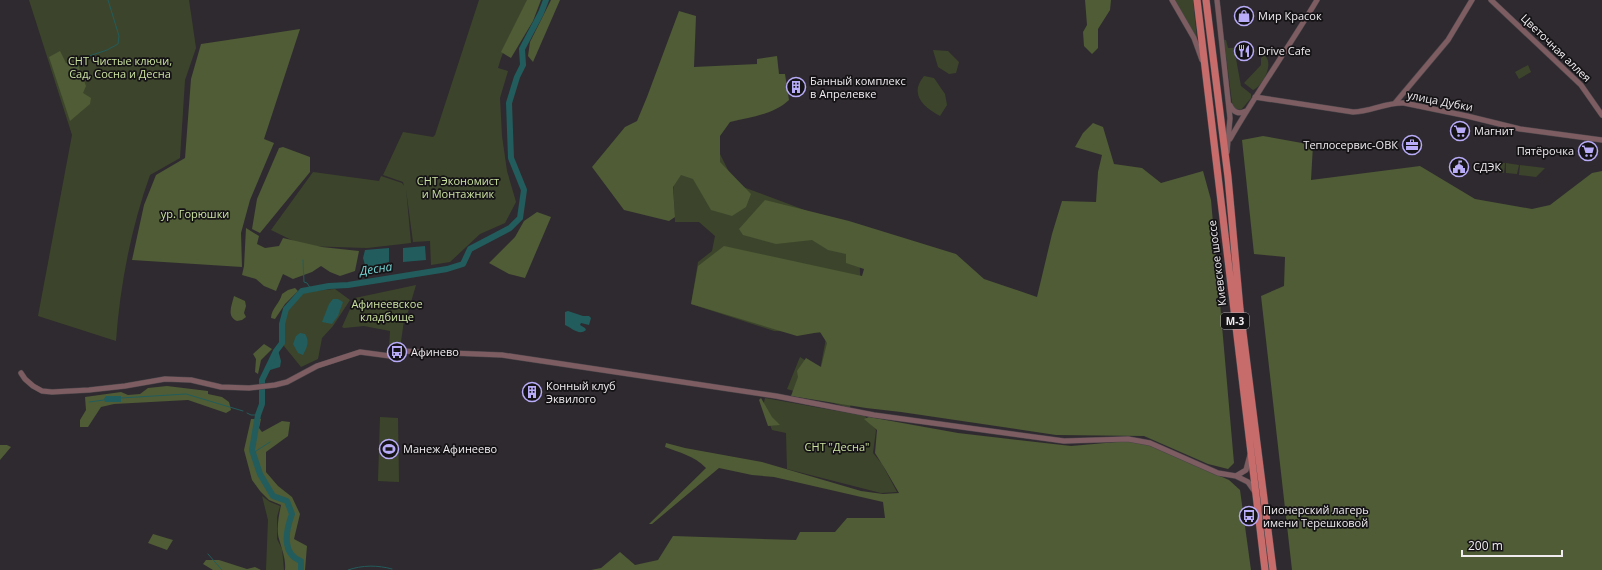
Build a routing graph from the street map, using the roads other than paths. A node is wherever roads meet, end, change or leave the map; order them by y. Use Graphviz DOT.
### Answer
graph roads {
  1 [pos="1172,0"];
  2 [pos="1198,0"];
  3 [pos="1206,0"];
  4 [pos="1217,0"];
  5 [pos="1317,0"];
  6 [pos="1472,0"];
  7 [pos="1491,0"];
  8 [pos="1206,72"];
  9 [pos="1228,97"];
  10 [pos="1256,97"];
  11 [pos="1395,103"];
  12 [pos="1246,110"];
  13 [pos="1602,115"];
  14 [pos="1602,140"];
  15 [pos="1229,142"];
  16 [pos="1228,177"];
  17 [pos="21,373"];
  18 [pos="1251,454"];
  19 [pos="1236,476"];
  20 [pos="1256,495"];
  21 [pos="1265,570"];
  22 [pos="1273,570"];
  1 -- 8 [label="street"];
  2 -- 8 [label="highway, Киевское шоссе / М-3"];
  3 -- 16 [label="highway, Киевское шоссе / М-3"];
  4 -- 9 [label="street"];
  5 -- 10 [label="street"];
  6 -- 11 [label="street"];
  7 -- 13 [label="street, Цветочная аллея"];
  8 -- 18 [label="highway, Киевское шоссе / М-3"];
  9 -- 12 [label="street"];
  9 -- 15 [label="street"];
  10 -- 11 [label="street, улица Дубки"];
  10 -- 12 [label="street"];
  11 -- 14 [label="street, улица Дубки"];
  12 -- 15 [label="street"];
  15 -- 16 [label="street"];
  16 -- 22 [label="highway, Киевское шоссе / М-3"];
  17 -- 19 [label="street"];
  18 -- 19 [label="street"];
  18 -- 20 [label="highway, Киевское шоссе / М-3"];
  19 -- 20 [label="street"];
  20 -- 21 [label="highway, Киевское шоссе / М-3"];
}
